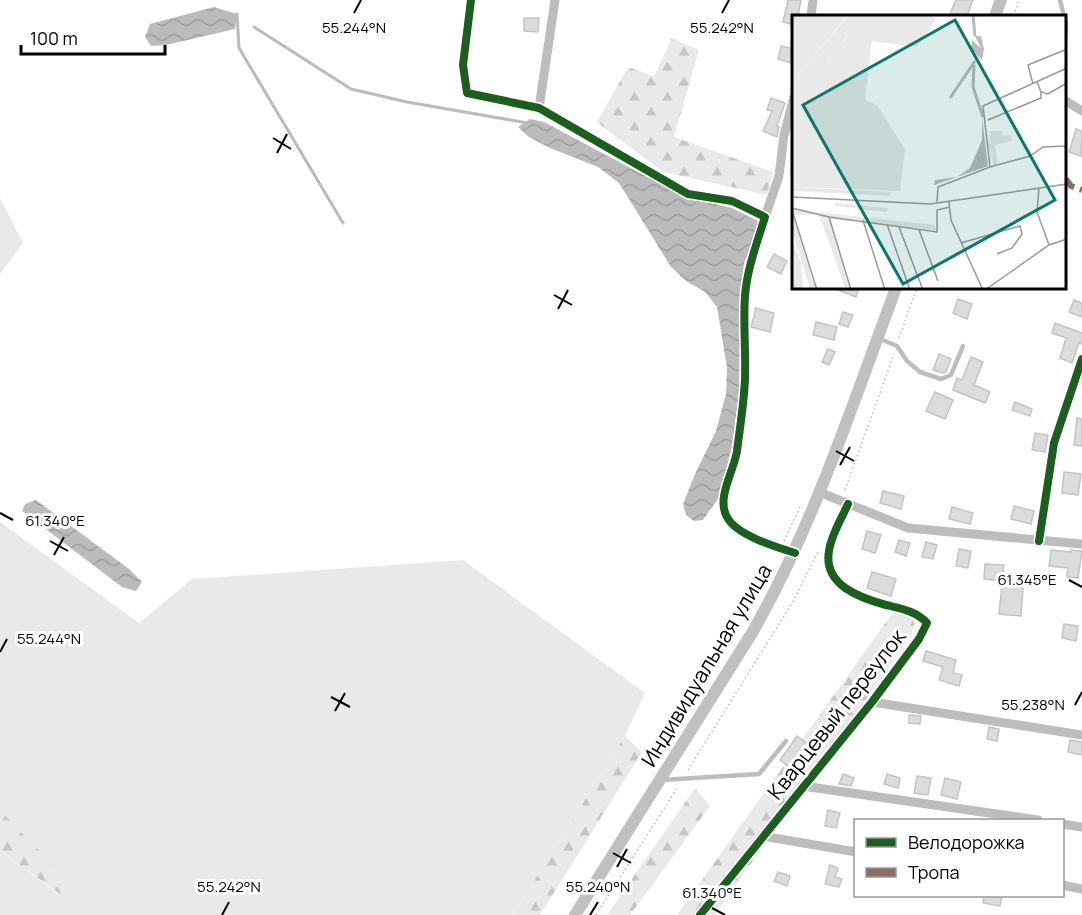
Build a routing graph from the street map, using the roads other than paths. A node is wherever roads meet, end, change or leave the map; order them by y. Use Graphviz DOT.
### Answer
graph roads {
  1 [pos="471,0"];
  2 [pos="555,0"];
  3 [pos="813,0"];
  4 [pos="1001,0"];
  5 [pos="1060,0"];
  6 [pos="811,15"];
  7 [pos="995,15"];
  8 [pos="1064,15"];
  9 [pos="1067,102"];
  10 [pos="792,105"];
  11 [pos="539,108"];
  12 [pos="1082,111"];
  13 [pos="765,217"];
  14 [pos="895,290"];
  15 [pos="877,338"];
  16 [pos="963,346"];
  17 [pos="1082,359"];
  18 [pos="819,492"];
  19 [pos="844,502"];
  20 [pos="1039,541"];
  21 [pos="1082,544"];
  22 [pos="795,553"];
  23 [pos="872,702"];
  24 [pos="1082,735"];
  25 [pos="786,741"];
  26 [pos="659,780"];
  27 [pos="803,786"];
  28 [pos="1031,819"];
  29 [pos="1064,824"];
  30 [pos="1082,827"];
  31 [pos="762,836"];
  32 [pos="854,852"];
  33 [pos="1064,885"];
  34 [pos="1082,889"];
  35 [pos="575,915"];
  36 [pos="700,915"];
  1 -- 11 [label="street"];
  2 -- 11 [label="street"];
  3 -- 6 [label="street"];
  4 -- 7 [label="main road"];
  5 -- 8 [label="lane"];
  9 -- 12 [label="street"];
  10 -- 13 [label="street"];
  11 -- 13 [label="street"];
  13 -- 22 [label="street"];
  14 -- 15 [label="main road, Индивидуальная улица"];
  15 -- 16 [label="lane"];
  15 -- 18 [label="main road, Индивидуальная улица"];
  17 -- 20 [label="street"];
  18 -- 19 [label="street"];
  18 -- 22 [label="main road, Индивидуальная улица"];
  19 -- 20 [label="street"];
  19 -- 23 [label="street, Кварцевый переулок"];
  20 -- 21 [label="street"];
  22 -- 26 [label="main road, Индивидуальная улица"];
  23 -- 24 [label="street, Кварцевый переулок"];
  23 -- 27 [label="street, Кварцевый переулок"];
  25 -- 26 [label="lane"];
  26 -- 35 [label="main road, Индивидуальная улица"];
  27 -- 28 [label="street"];
  27 -- 31 [label="street, Кварцевый переулок"];
  29 -- 30 [label="street"];
  31 -- 32 [label="street"];
  31 -- 36 [label="street, Кварцевый переулок"];
  33 -- 34 [label="street"];
}
